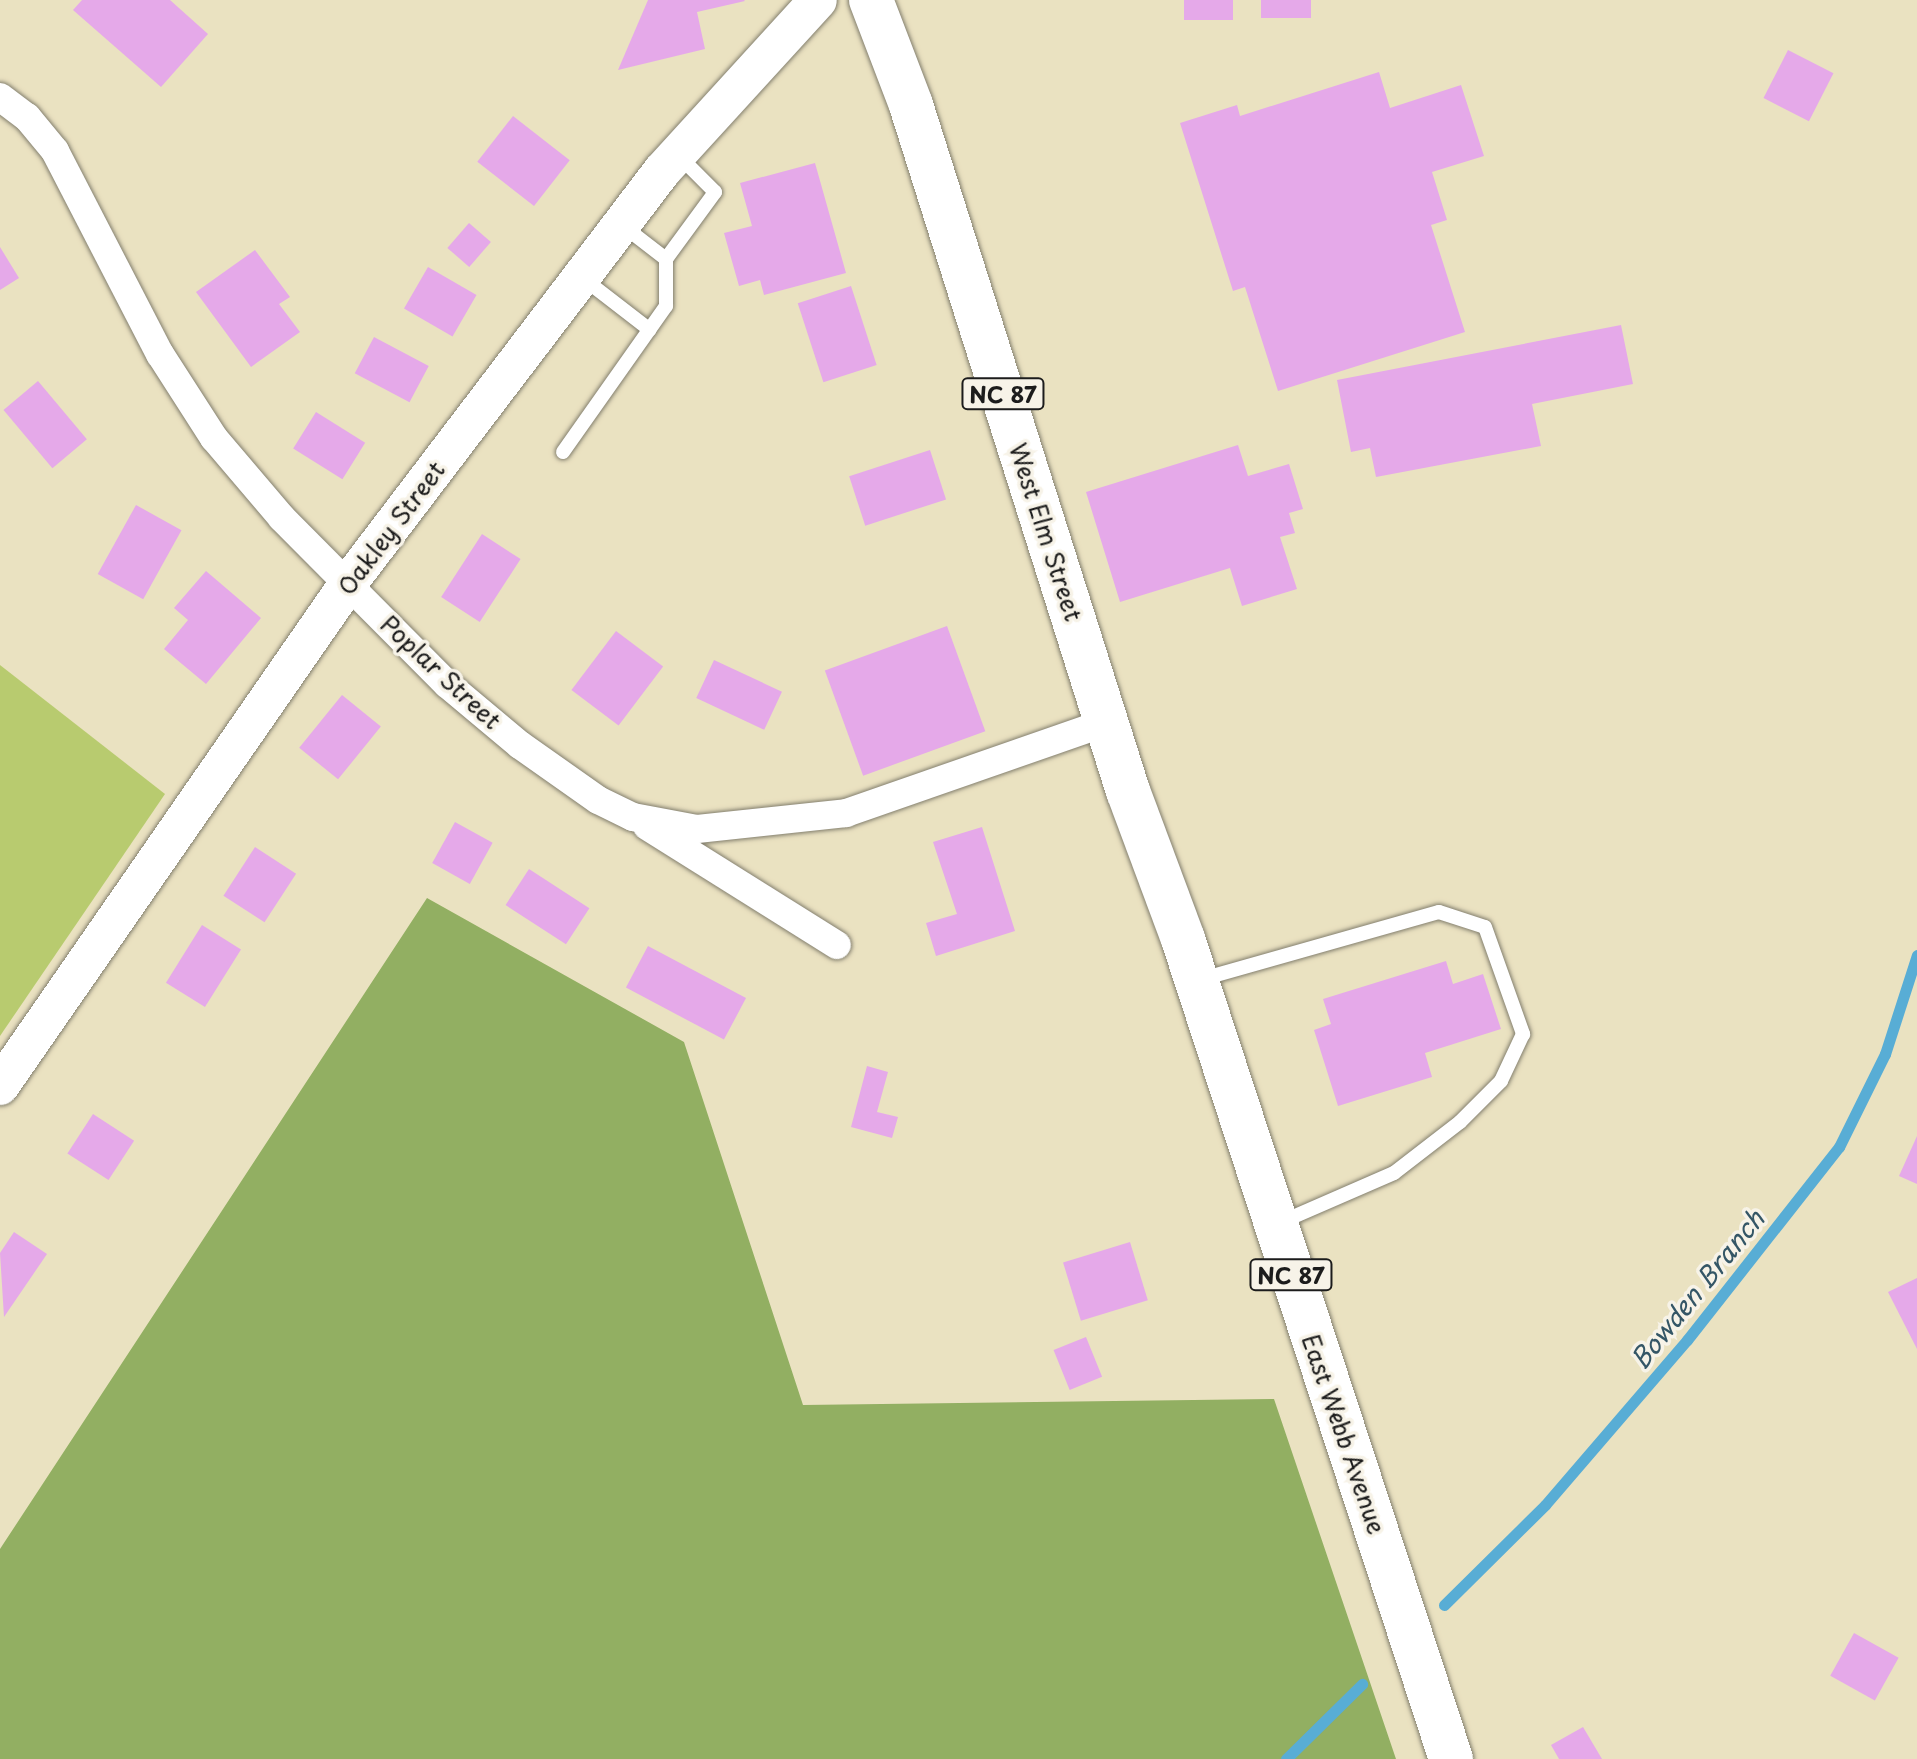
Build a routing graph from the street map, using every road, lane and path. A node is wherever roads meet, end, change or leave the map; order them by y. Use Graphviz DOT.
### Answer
graph roads {
  1 [pos="818,0"];
  2 [pos="871,0"];
  3 [pos="0,97"];
  4 [pos="676,154"];
  5 [pos="621,225"];
  6 [pos="666,259"];
  7 [pos="581,277"];
  8 [pos="650,330"];
  9 [pos="563,452"];
  10 [pos="350,581"];
  11 [pos="1107,722"];
  12 [pos="1128,791"];
  13 [pos="633,817"];
  14 [pos="837,945"];
  15 [pos="1197,981"];
  16 [pos="0,1086"];
  17 [pos="1275,1225"];
  18 [pos="1451,1759"];
  1 -- 4 [label="street, Oakley Street"];
  2 -- 11 [label="highway, West Elm Street / NC 87"];
  3 -- 10 [label="street, Poplar Street"];
  4 -- 5 [label="street, Oakley Street"];
  4 -- 6 [label="lane"];
  5 -- 6 [label="lane"];
  5 -- 7 [label="street, Oakley Street"];
  6 -- 8 [label="lane"];
  7 -- 8 [label="lane"];
  7 -- 10 [label="street, Oakley Street"];
  8 -- 9 [label="lane"];
  10 -- 13 [label="street, Poplar Street"];
  10 -- 16 [label="street, Oakley Street"];
  11 -- 12 [label="highway, West Elm Street / NC 87"];
  11 -- 13 [label="street, Poplar Street"];
  12 -- 15 [label="highway, East Webb Avenue / NC 87"];
  13 -- 14 [label="street"];
  15 -- 17 [label="highway, East Webb Avenue / NC 87"];
  15 -- 17 [label="lane"];
  17 -- 18 [label="highway, East Webb Avenue / NC 87"];
}
